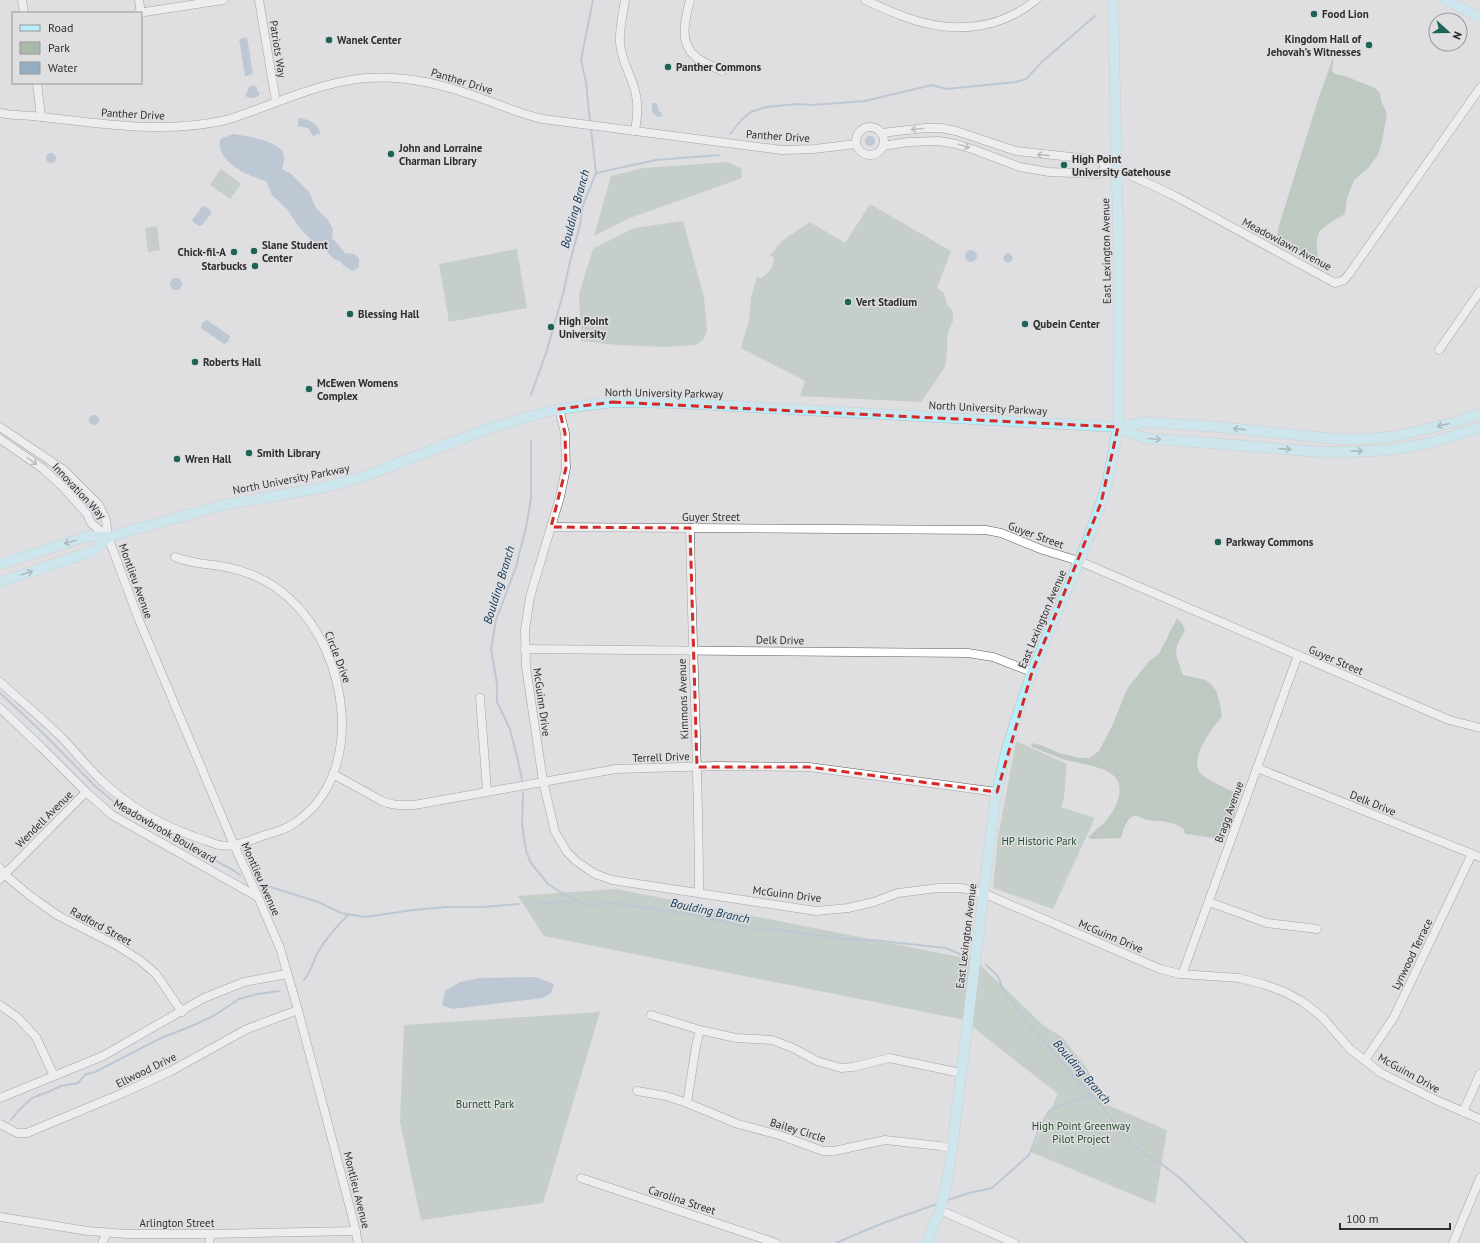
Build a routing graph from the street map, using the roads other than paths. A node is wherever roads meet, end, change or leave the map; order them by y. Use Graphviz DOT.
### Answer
graph roads {
  1 [pos="22,0"];
  2 [pos="139,0"];
  3 [pos="224,0"];
  4 [pos="259,0"];
  5 [pos="626,0"];
  6 [pos="690,0"];
  7 [pos="865,0"];
  8 [pos="1036,0"];
  9 [pos="1113,0"];
  10 [pos="1446,0"];
  11 [pos="24,12"];
  12 [pos="140,12"];
  13 [pos="142,13"];
  14 [pos="1480,17"];
  15 [pos="722,71"];
  16 [pos="37,84"];
  17 [pos="1480,88"];
  18 [pos="276,102"];
  19 [pos="0,113"];
  20 [pos="41,117"];
  21 [pos="635,131"];
  22 [pos="881,133"];
  23 [pos="856,144"];
  24 [pos="884,146"];
  25 [pos="1112,168"];
  26 [pos="1480,291"];
  27 [pos="1439,350"];
  28 [pos="559,409"];
  29 [pos="1480,413"];
  30 [pos="1480,420"];
  31 [pos="0,427"];
  32 [pos="1118,427"];
  33 [pos="1480,427"];
  34 [pos="1460,434"];
  35 [pos="0,439"];
  36 [pos="551,527"];
  37 [pos="690,528"];
  38 [pos="108,537"];
  39 [pos="175,557"];
  40 [pos="1079,561"];
  41 [pos="0,564"];
  42 [pos="0,582"];
  43 [pos="525,649"];
  44 [pos="692,650"];
  45 [pos="1298,655"];
  46 [pos="1032,672"];
  47 [pos="0,682"];
  48 [pos="480,698"];
  49 [pos="0,708"];
  50 [pos="1480,728"];
  51 [pos="697,767"];
  52 [pos="1257,768"];
  53 [pos="333,774"];
  54 [pos="543,781"];
  55 [pos="487,791"];
  56 [pos="86,792"];
  57 [pos="997,792"];
  58 [pos="234,845"];
  59 [pos="1472,854"];
  60 [pos="1480,857"];
  61 [pos="1,874"];
  62 [pos="983,893"];
  63 [pos="699,894"];
  64 [pos="258,897"];
  65 [pos="1208,902"];
  66 [pos="1317,929"];
  67 [pos="287,974"];
  68 [pos="1180,974"];
  69 [pos="0,1005"];
  70 [pos="298,1010"];
  71 [pos="182,1012"];
  72 [pos="651,1015"];
  73 [pos="700,1030"];
  74 [pos="1365,1060"];
  75 [pos="961,1073"];
  76 [pos="1480,1074"];
  77 [pos="54,1076"];
  78 [pos="637,1091"];
  79 [pos="0,1098"];
  80 [pos="688,1103"];
  81 [pos="1463,1112"];
  82 [pos="1480,1119"];
  83 [pos="0,1124"];
  84 [pos="952,1149"];
  85 [pos="581,1178"];
  86 [pos="1480,1178"];
  87 [pos="940,1210"];
  88 [pos="0,1217"];
  89 [pos="356,1231"];
  90 [pos="107,1232"];
  91 [pos="210,1239"];
  92 [pos="102,1243"];
  93 [pos="358,1243"];
  94 [pos="776,1243"];
  95 [pos="927,1243"];
  96 [pos="1014,1243"];
  97 [pos="1453,1243"];
  1 -- 11 [label="street"];
  2 -- 12 [label="street"];
  3 -- 13 [label="street"];
  4 -- 18 [label="street, Patriots Way"];
  5 -- 21 [label="street"];
  6 -- 15 [label="street"];
  7 -- 8 [label="street"];
  9 -- 25 [label="main road, East Lexington Avenue"];
  10 -- 14 [label="main road"];
  16 -- 20 [label="street"];
  17 -- 25 [label="street, Meadowlawn Avenue"];
  18 -- 20 [label="street, Panther Drive"];
  18 -- 21 [label="street, Panther Drive"];
  19 -- 20 [label="street"];
  21 -- 23 [label="street, Panther Drive"];
  22 -- 23 [label="street"];
  22 -- 24 [label="street"];
  25 -- 22 [label="street, one-way"];
  23 -- 24 [label="street"];
  24 -- 25 [label="street, one-way"];
  25 -- 32 [label="main road, East Lexington Avenue"];
  26 -- 27 [label="street"];
  28 -- 32 [label="main road, North University Parkway"];
  28 -- 36 [label="street, McGuinn Drive"];
  28 -- 38 [label="main road, North University Parkway"];
  29 -- 32 [label="main road, North University Parkway, one-way"];
  30 -- 34 [label="main road"];
  31 -- 38 [label="street, Innovation Way"];
  32 -- 34 [label="main road, North University Parkway, one-way"];
  32 -- 40 [label="main road, East Lexington Avenue"];
  33 -- 34 [label="main road, North University Parkway"];
  35 -- 38 [label="street, Innovation Way, one-way"];
  36 -- 37 [label="street, Guyer Street"];
  36 -- 43 [label="street, McGuinn Drive"];
  37 -- 40 [label="street, Guyer Street"];
  37 -- 44 [label="street, Kimmons Avenue"];
  38 -- 41 [label="main road, North University Parkway, one-way"];
  42 -- 38 [label="main road, North University Parkway, one-way"];
  38 -- 58 [label="street, Montlieu Avenue"];
  39 -- 53 [label="street, Circle Drive"];
  40 -- 45 [label="street, Guyer Street"];
  40 -- 46 [label="main road, East Lexington Avenue"];
  43 -- 44 [label="street, Delk Drive"];
  43 -- 54 [label="street, McGuinn Drive"];
  44 -- 46 [label="street, Delk Drive"];
  44 -- 51 [label="street, Kimmons Avenue"];
  45 -- 50 [label="street, Guyer Street"];
  45 -- 52 [label="street, Bragg Avenue"];
  46 -- 57 [label="main road, East Lexington Avenue"];
  47 -- 58 [label="street, Meadowbrook Boulevard"];
  48 -- 55 [label="street"];
  49 -- 56 [label="street, Meadowbrook Boulevard"];
  51 -- 54 [label="street, Terrell Drive"];
  51 -- 57 [label="street, Terrell Drive"];
  51 -- 63 [label="street, Kimmons Avenue"];
  52 -- 59 [label="street, Delk Drive"];
  52 -- 65 [label="street, Bragg Avenue"];
  53 -- 55 [label="street, Terrell Drive"];
  53 -- 58 [label="street, Circle Drive"];
  54 -- 55 [label="street, Terrell Drive"];
  54 -- 63 [label="street, McGuinn Drive"];
  56 -- 61 [label="street, Wendell Avenue"];
  56 -- 64 [label="street, Meadowbrook Boulevard"];
  57 -- 62 [label="main road, East Lexington Avenue"];
  58 -- 64 [label="street, Montlieu Avenue"];
  59 -- 60 [label="street, Delk Drive"];
  59 -- 74 [label="street, Lynwood Terrace"];
  61 -- 71 [label="street, Radford Street"];
  62 -- 63 [label="street, McGuinn Drive"];
  62 -- 68 [label="street, McGuinn Drive"];
  62 -- 75 [label="main road, East Lexington Avenue"];
  64 -- 67 [label="street, Montlieu Avenue"];
  65 -- 66 [label="street"];
  65 -- 68 [label="street, Bragg Avenue"];
  67 -- 70 [label="street, Montlieu Avenue"];
  67 -- 71 [label="street"];
  68 -- 74 [label="street, McGuinn Drive"];
  69 -- 77 [label="street"];
  70 -- 83 [label="street, Ellwood Drive"];
  70 -- 89 [label="street, Montlieu Avenue"];
  71 -- 77 [label="street"];
  72 -- 73 [label="street"];
  73 -- 75 [label="street"];
  73 -- 80 [label="street"];
  74 -- 81 [label="street, McGuinn Drive"];
  75 -- 84 [label="main road, East Lexington Avenue"];
  76 -- 81 [label="street"];
  77 -- 79 [label="street"];
  78 -- 80 [label="street, Bailey Circle"];
  80 -- 84 [label="street, Bailey Circle"];
  81 -- 82 [label="street, McGuinn Drive"];
  84 -- 87 [label="main road, East Lexington Avenue"];
  85 -- 94 [label="street, Carolina Street"];
  86 -- 97 [label="street"];
  87 -- 95 [label="main road, East Lexington Avenue"];
  87 -- 96 [label="street"];
  88 -- 90 [label="street, Arlington Street"];
  89 -- 91 [label="street, Arlington Street"];
  89 -- 93 [label="street, Montlieu Avenue"];
  90 -- 91 [label="street, Arlington Street"];
  90 -- 92 [label="street"];
}
